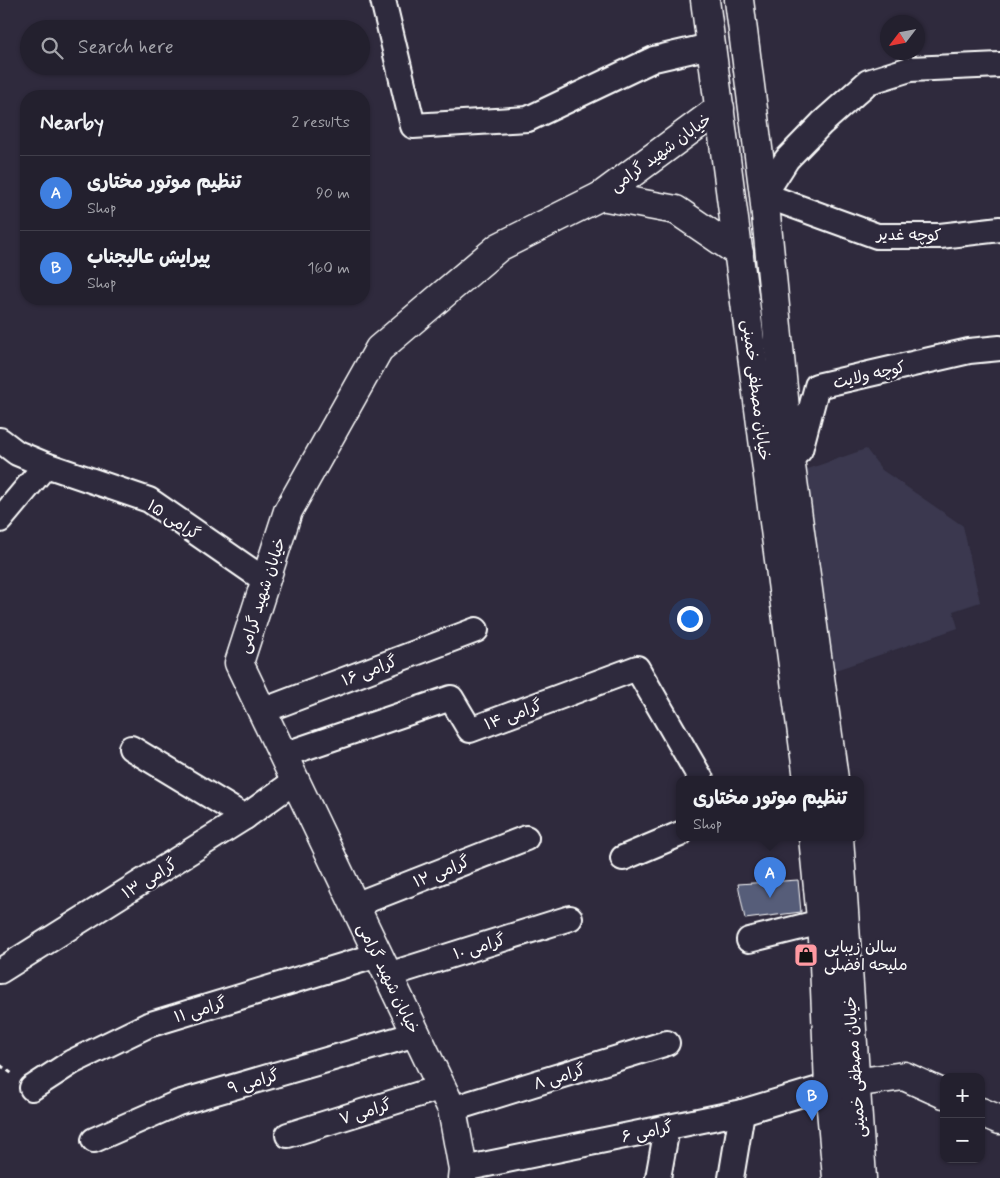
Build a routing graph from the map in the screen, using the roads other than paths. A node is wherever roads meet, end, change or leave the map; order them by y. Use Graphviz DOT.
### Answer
graph roads {
  1 [pos="383,0"];
  2 [pos="705,0"];
  3 [pos="739,0"];
  4 [pos="710,46"];
  5 [pos="1000,65"];
  6 [pos="720,108"];
  7 [pos="764,195"];
  8 [pos="601,196"];
  9 [pos="1000,229"];
  10 [pos="739,253"];
  11 [pos="1000,348"];
  12 [pos="0,440"];
  13 [pos="790,459"];
  14 [pos="46,465"];
  15 [pos="0,520"];
  16 [pos="266,580"];
  17 [pos="476,630"];
  18 [pos="262,711"];
  19 [pos="131,748"];
  20 [pos="282,754"];
  21 [pos="699,776"];
  22 [pos="807,776"];
  23 [pos="834,776"];
  24 [pos="295,781"];
  25 [pos="244,817"];
  26 [pos="676,836"];
  27 [pos="526,838"];
  28 [pos="813,841"];
  29 [pos="839,841"];
  30 [pos="623,858"];
  31 [pos="355,905"];
  32 [pos="570,918"];
  33 [pos="821,922"];
  34 [pos="749,940"];
  35 [pos="383,965"];
  36 [pos="0,971"];
  37 [pos="416,1034"];
  38 [pos="667,1043"];
  39 [pos="842,1084"];
  40 [pos="32,1088"];
  41 [pos="940,1092"];
  42 [pos="447,1098"];
  43 [pos="742,1112"];
  44 [pos="985,1114"];
  45 [pos="1000,1120"];
  46 [pos="666,1128"];
  47 [pos="288,1134"];
  48 [pos="94,1140"];
  49 [pos="463,1173"];
  50 [pos="658,1178"];
  51 [pos="731,1178"];
  52 [pos="837,1178"];
  53 [pos="862,1178"];
  1 -- 4 [label="street"];
  2 -- 4 [label="main road, خیابان مصطفی خمینی"];
  3 -- 7 [label="main road, خیابان مصطفی خمینی"];
  4 -- 6 [label="main road, خیابان مصطفی خمینی"];
  5 -- 7 [label="street"];
  6 -- 8 [label="main road, خیابان شهید گرامی"];
  6 -- 10 [label="main road, خیابان مصطفی خمینی"];
  7 -- 9 [label="street, کوچه غدیر"];
  7 -- 13 [label="main road, خیابان مصطفی خمینی"];
  8 -- 10 [label="main road, خیابان شهید گرامی"];
  8 -- 16 [label="main road, خیابان شهید گرامی"];
  10 -- 22 [label="main road, خیابان مصطفی خمینی"];
  11 -- 13 [label="street, کوچه ولایت"];
  12 -- 14 [label="street, گرامی ۱۵"];
  13 -- 23 [label="main road, خیابان مصطفی خمینی"];
  14 -- 15 [label="street"];
  14 -- 16 [label="street, گرامی ۱۵"];
  16 -- 18 [label="main road, خیابان شهید گرامی"];
  17 -- 18 [label="street, گرامی ۱۶"];
  18 -- 20 [label="main road, خیابان شهید گرامی"];
  19 -- 25 [label="street"];
  20 -- 21 [label="street, گرامی ۱۴"];
  20 -- 24 [label="main road, خیابان شهید گرامی"];
  24 -- 25 [label="street, گرامی ۱۳"];
  24 -- 31 [label="main road, خیابان شهید گرامی"];
  25 -- 36 [label="street, گرامی ۱۳"];
  26 -- 30 [label="street"];
  27 -- 31 [label="street, گرامی ۱۲"];
  28 -- 33 [label="main road, خیابان مصطفی خمینی"];
  29 -- 39 [label="main road, خیابان مصطفی خمینی"];
  31 -- 35 [label="main road, خیابان شهید گرامی"];
  32 -- 35 [label="street, گرامی ۱۰"];
  33 -- 34 [label="street"];
  33 -- 39 [label="main road, خیابان مصطفی خمینی"];
  35 -- 37 [label="main road, خیابان شهید گرامی"];
  35 -- 40 [label="street, گرامی ۱۱"];
  37 -- 42 [label="main road, خیابان شهید گرامی"];
  37 -- 48 [label="street, گرامی ۹"];
  38 -- 42 [label="street, گرامی ۸"];
  39 -- 41 [label="main road"];
  39 -- 43 [label="street, گرامی ۶"];
  39 -- 52 [label="main road, خیابان مصطفی خمینی"];
  39 -- 53 [label="main road, خیابان مصطفی خمینی"];
  42 -- 47 [label="street, گرامی ۷"];
  42 -- 49 [label="main road, خیابان شهید گرامی"];
  43 -- 46 [label="street, گرامی ۶"];
  43 -- 51 [label="street"];
  44 -- 45 [label="main road"];
  46 -- 49 [label="street, گرامی ۶"];
  46 -- 50 [label="street"];
}
